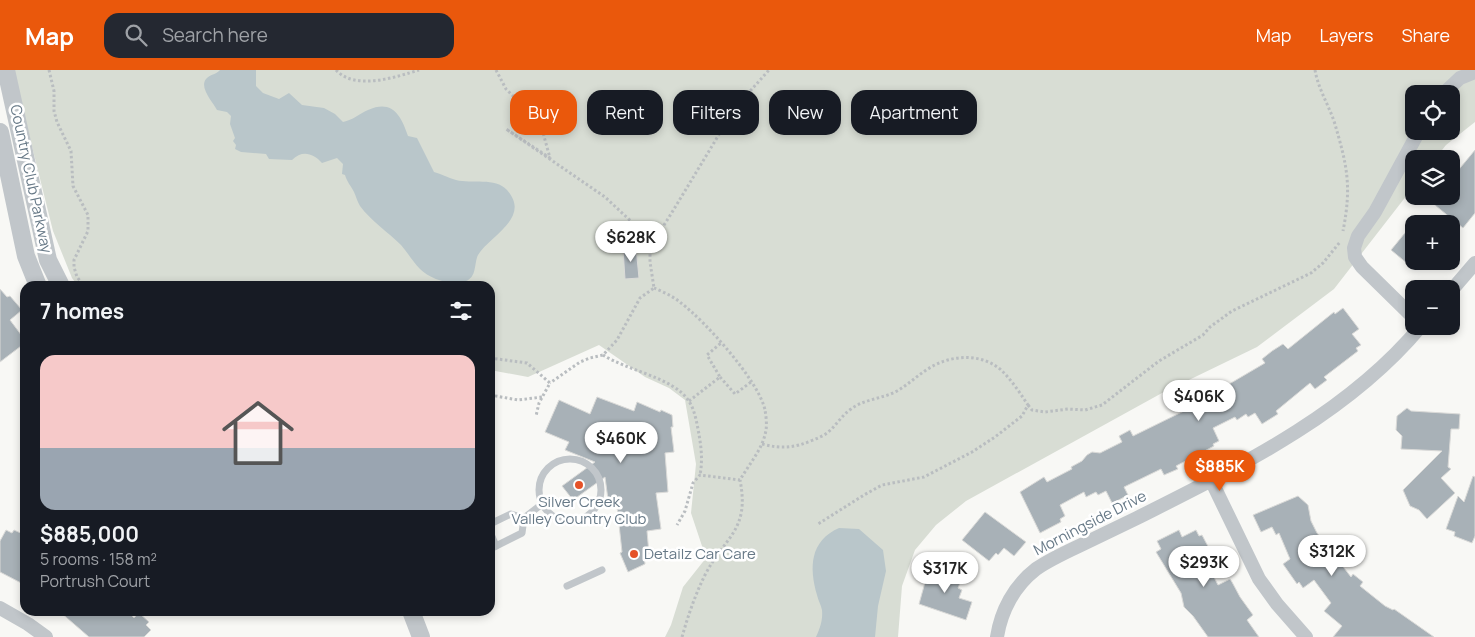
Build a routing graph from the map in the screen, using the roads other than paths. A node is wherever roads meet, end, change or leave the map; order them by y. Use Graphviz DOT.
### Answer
graph roads {
  1 [pos="6,70"];
  2 [pos="1475,72"];
  3 [pos="1453,85"];
  4 [pos="6,98"];
  5 [pos="0,132"];
  6 [pos="1414,140"];
  7 [pos="46,251"];
  8 [pos="26,256"];
  9 [pos="1475,263"];
  10 [pos="1460,280"];
  11 [pos="36,281"];
  12 [pos="58,281"];
  13 [pos="1405,309"];
  14 [pos="1413,335"];
  15 [pos="1212,480"];
  16 [pos="542,504"];
  17 [pos="524,518"];
  18 [pos="495,522"];
  19 [pos="495,547"];
  20 [pos="602,570"];
  21 [pos="567,586"];
  22 [pos="0,608"];
  23 [pos="412,616"];
  24 [pos="46,637"];
  25 [pos="421,637"];
  26 [pos="997,637"];
  27 [pos="1306,637"];
  1 -- 4 [label="street, Country Club Parkway"];
  2 -- 3 [label="street"];
  4 -- 7 [label="street, Country Club Parkway"];
  5 -- 8 [label="street, Country Club Parkway"];
  6 -- 13 [label="street"];
  7 -- 8 [label="street"];
  7 -- 12 [label="street, Country Club Parkway"];
  8 -- 11 [label="street, Country Club Parkway"];
  9 -- 10 [label="street"];
  14 -- 15 [label="street, Morningside Drive"];
  15 -- 26 [label="street, Morningside Drive"];
  15 -- 27 [label="street"];
  16 -- 16 [label="lane"];
  16 -- 17 [label="lane"];
  17 -- 18 [label="lane"];
  17 -- 19 [label="lane"];
  20 -- 21 [label="lane"];
  22 -- 24 [label="street"];
  23 -- 25 [label="street"];
}
